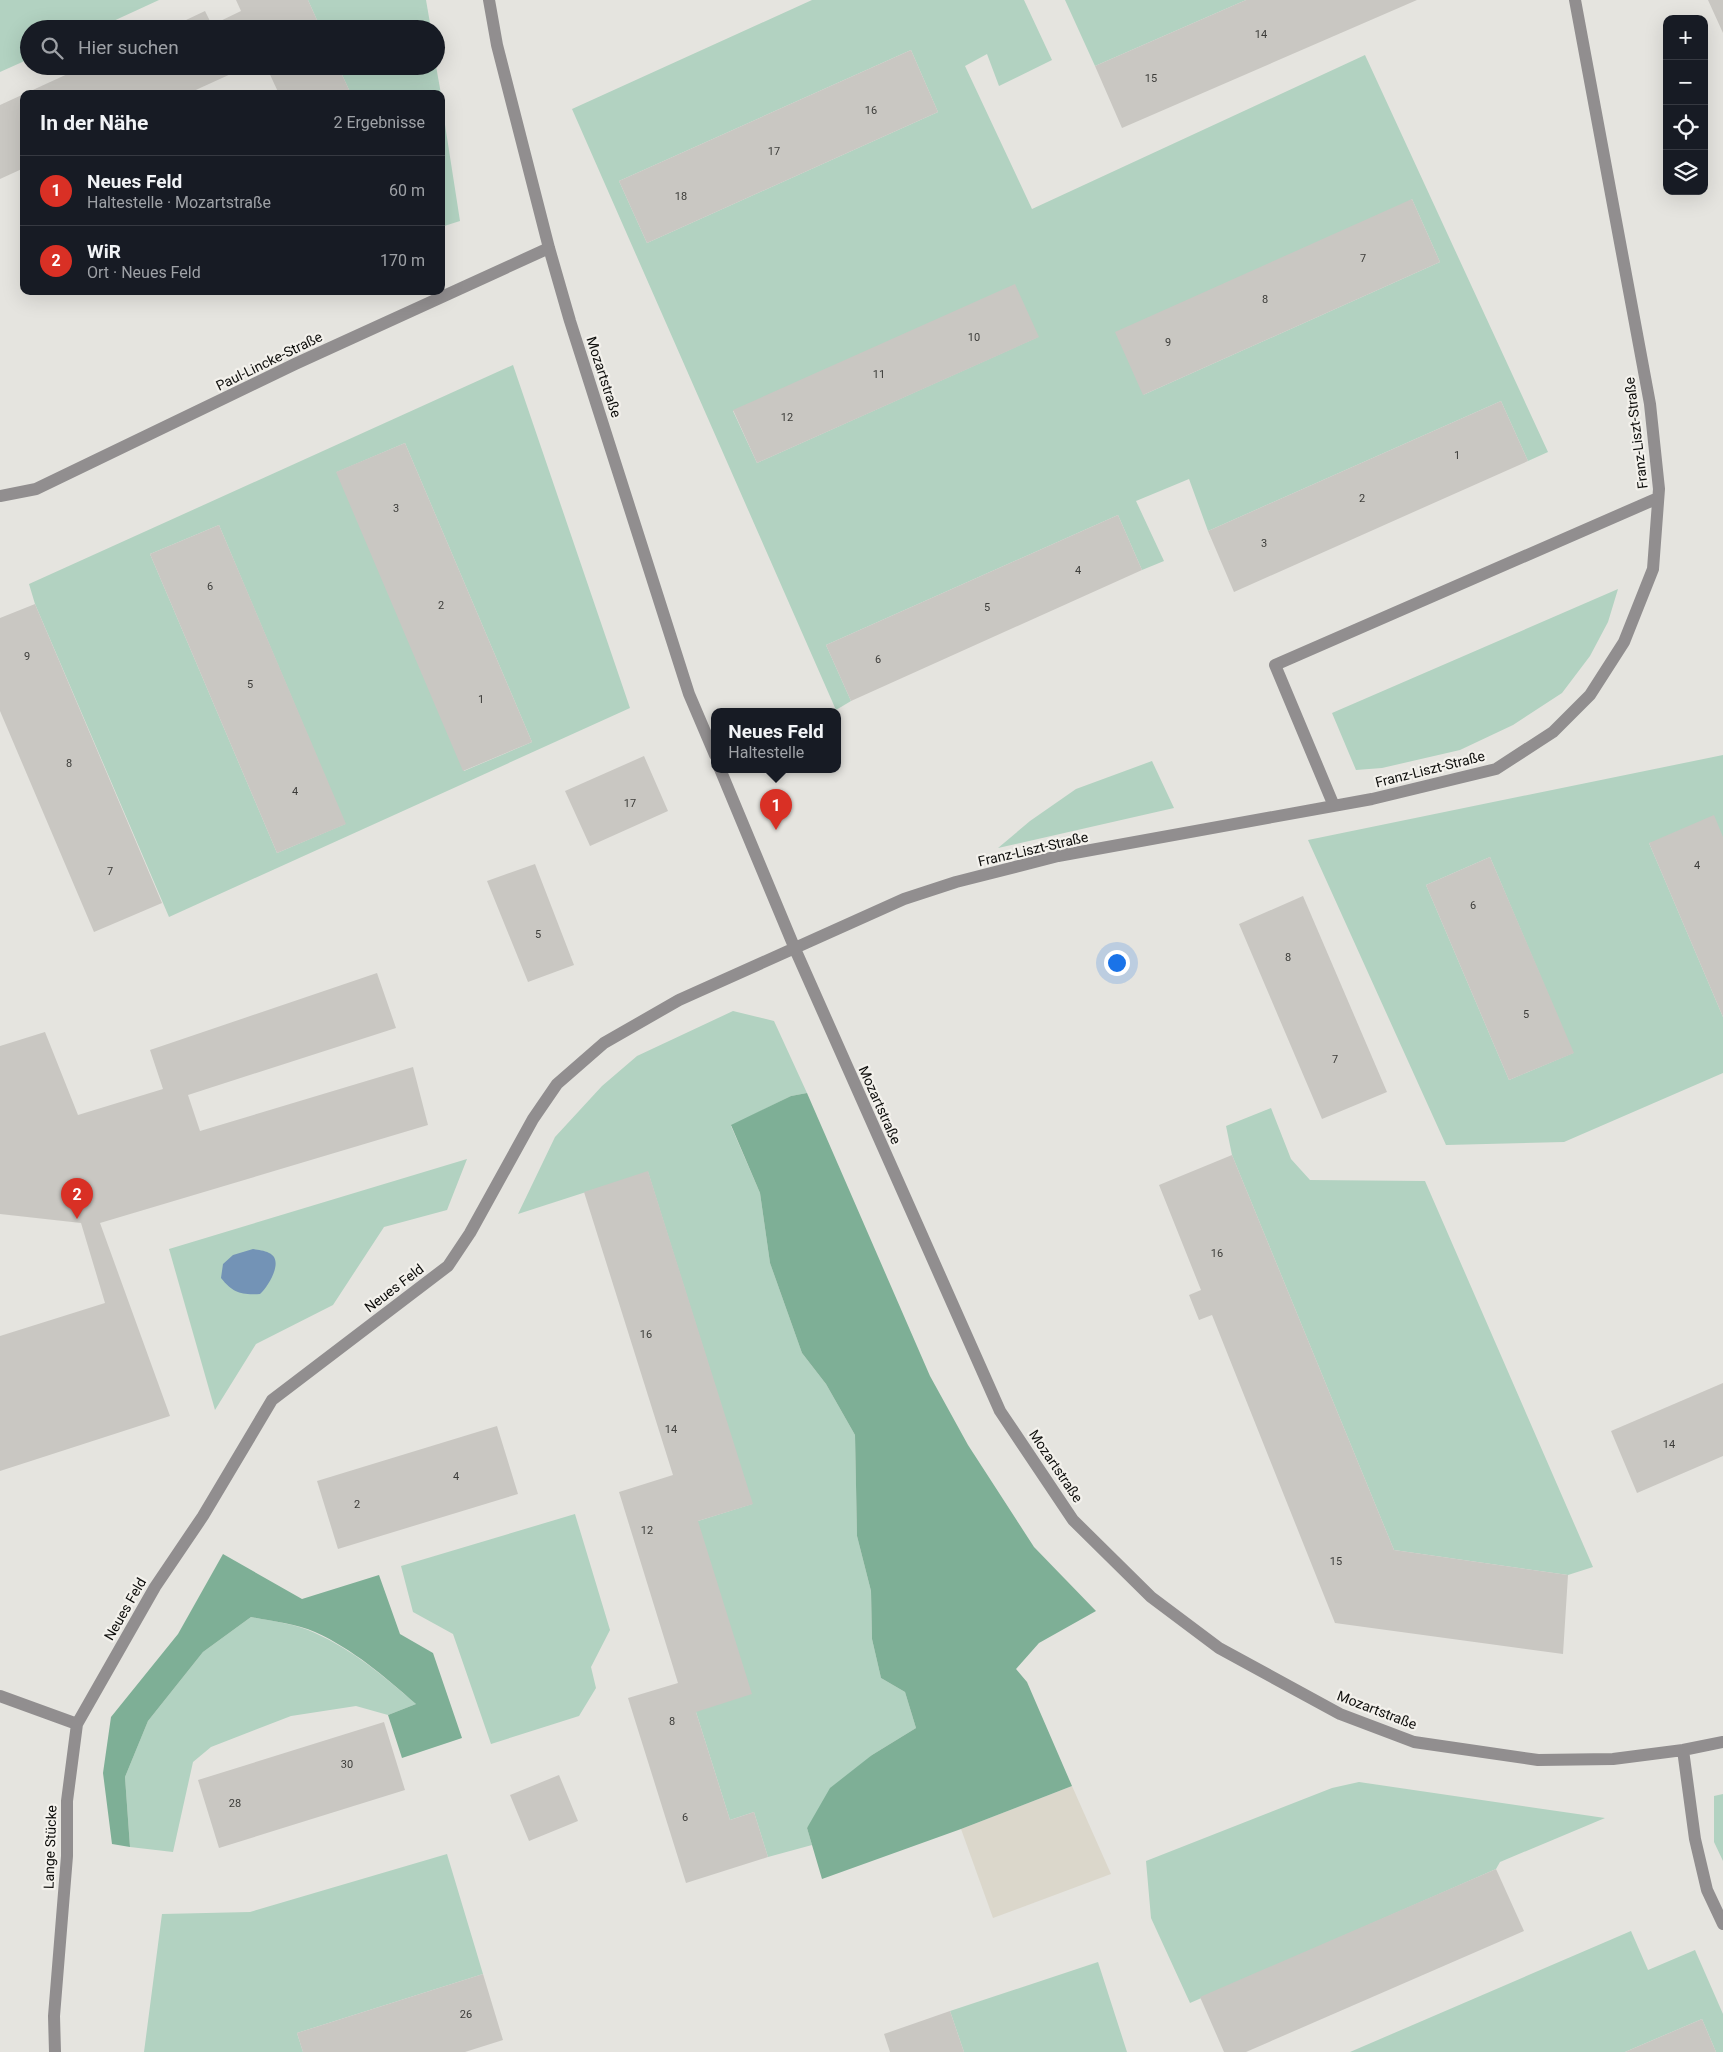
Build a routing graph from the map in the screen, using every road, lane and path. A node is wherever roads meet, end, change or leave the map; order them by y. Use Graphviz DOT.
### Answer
graph roads {
  1 [pos="490,0"];
  2 [pos="1575,0"];
  3 [pos="549,248"];
  4 [pos="0,496"];
  5 [pos="1658,498"];
  6 [pos="711,746"];
  7 [pos="722,773"];
  8 [pos="1334,806"];
  9 [pos="795,949"];
  10 [pos="0,1696"];
  11 [pos="77,1724"];
  12 [pos="1723,1742"];
  13 [pos="1683,1750"];
  14 [pos="1723,1924"];
  15 [pos="55,2052"];
  1 -- 3 [label="street, Mozartstraße"];
  2 -- 5 [label="street, Franz-Liszt-Straße"];
  3 -- 4 [label="street, Paul-Lincke-Straße"];
  3 -- 6 [label="street, Mozartstraße"];
  5 -- 8 [label="street, Franz-Liszt-Straße"];
  5 -- 8 [label="street"];
  7 -- 9 [label="street, Mozartstraße"];
  8 -- 9 [label="street, Franz-Liszt-Straße"];
  9 -- 11 [label="street, Neues Feld"];
  9 -- 13 [label="street, Mozartstraße"];
  10 -- 11 [label="street"];
  11 -- 15 [label="street, Lange Stücke"];
  12 -- 13 [label="street, Mozartstraße"];
  13 -- 14 [label="street"];
}
